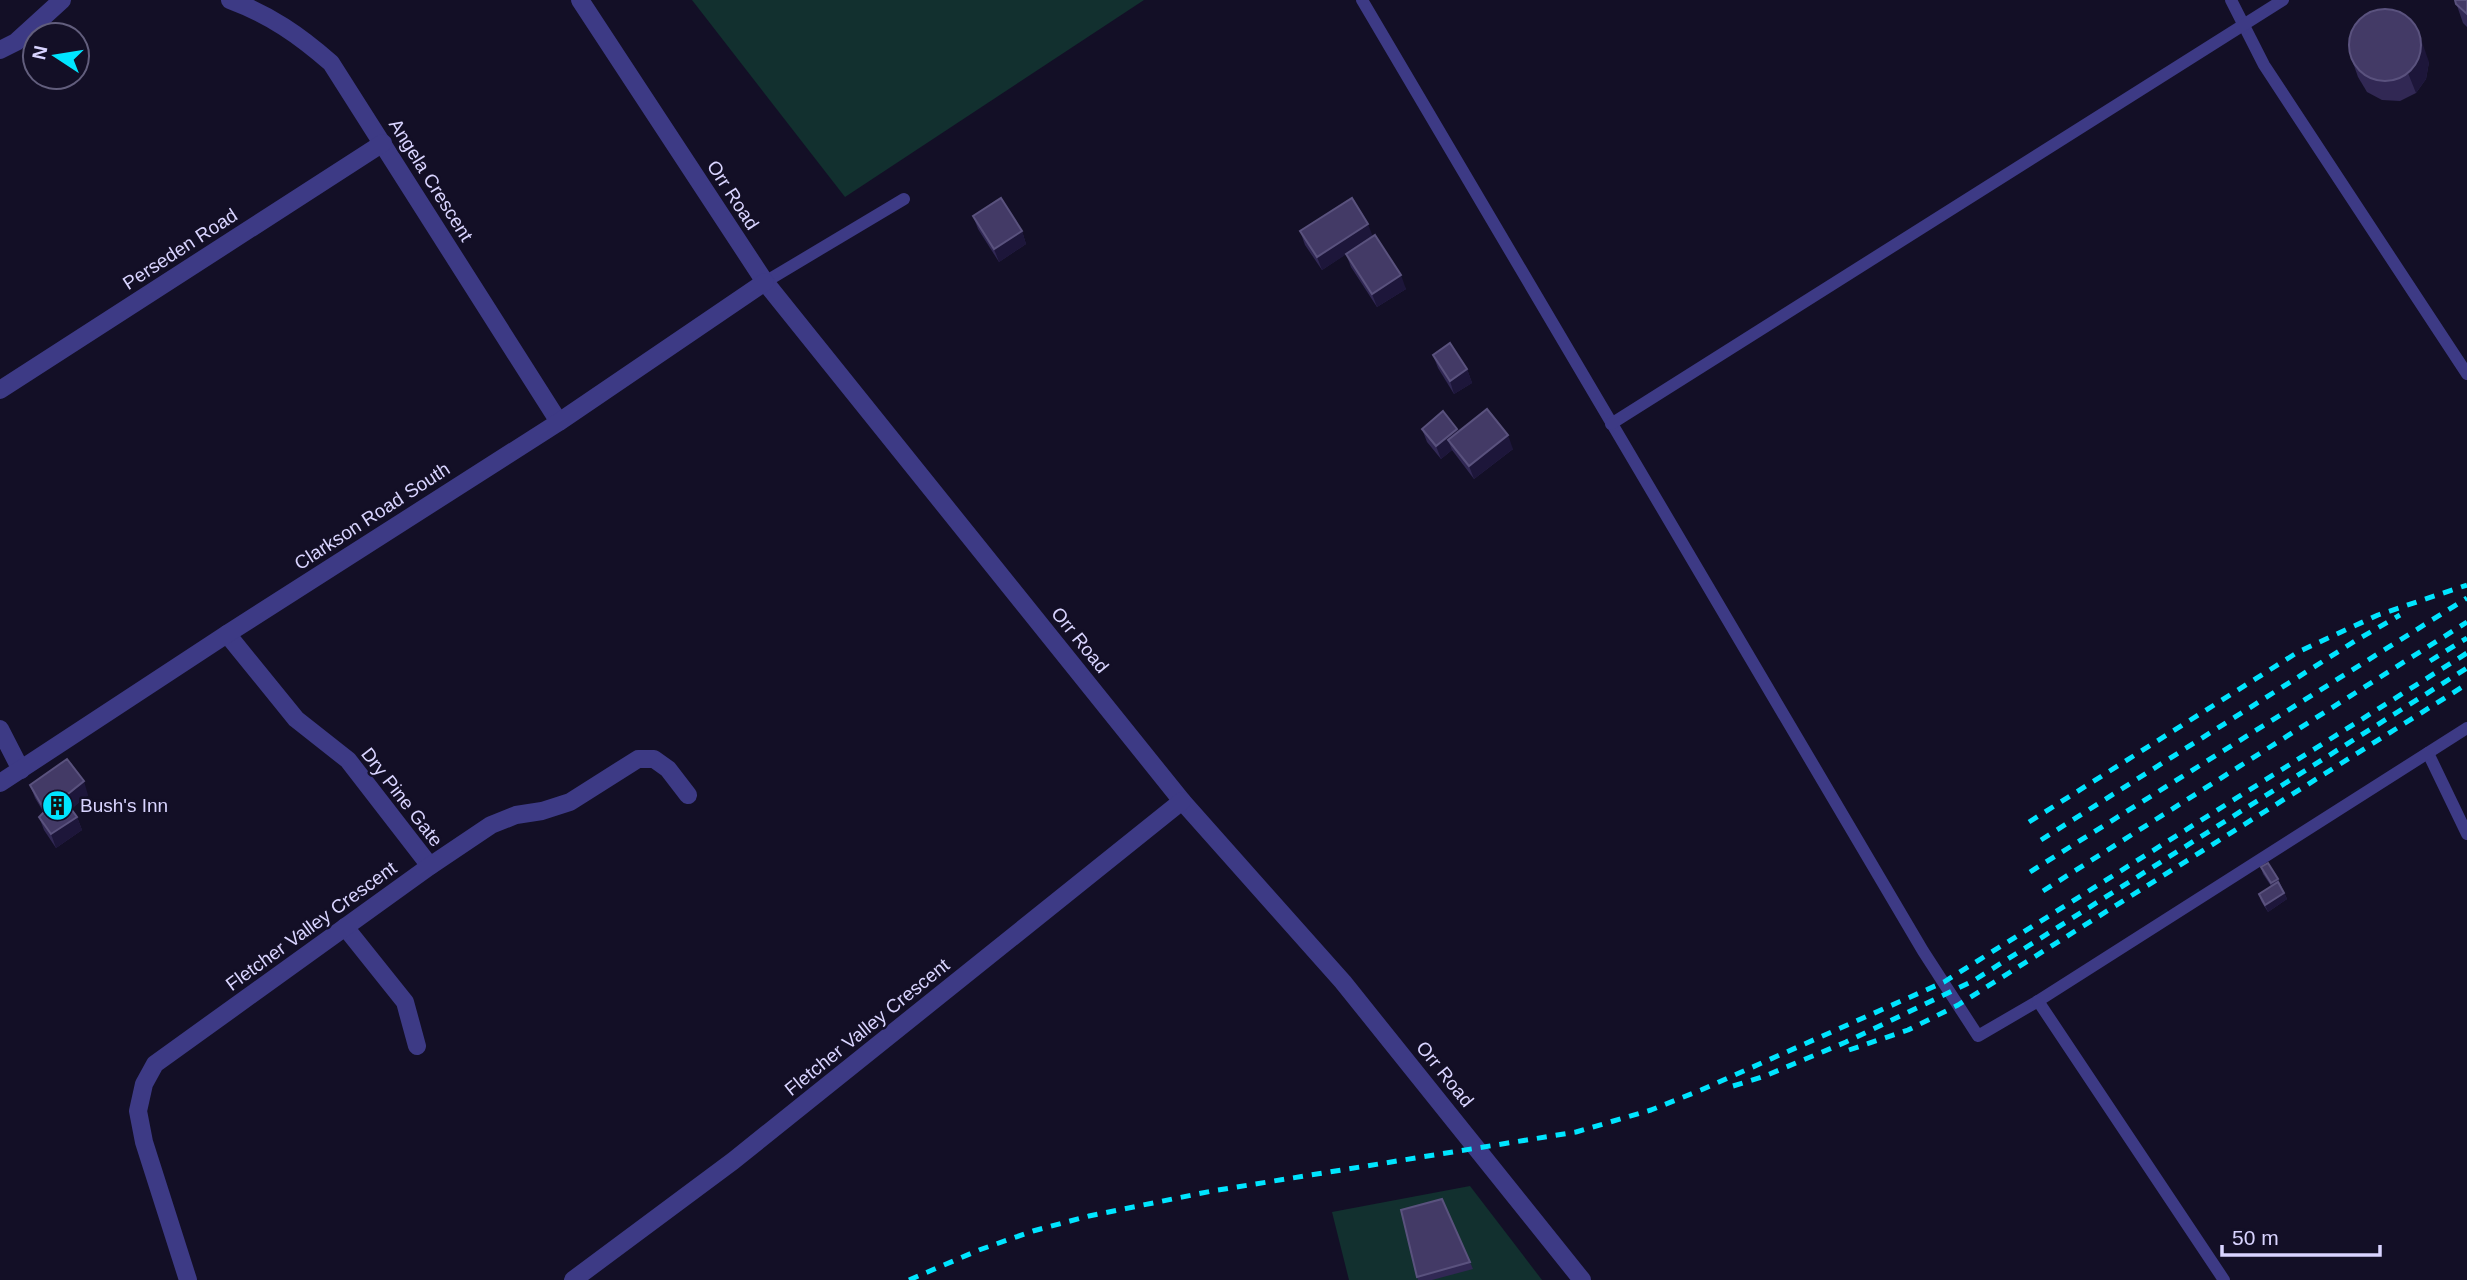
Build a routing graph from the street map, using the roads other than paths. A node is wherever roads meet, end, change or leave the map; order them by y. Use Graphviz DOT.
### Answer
graph roads {
  1 [pos="62,0"];
  2 [pos="230,0"];
  3 [pos="580,0"];
  4 [pos="1362,0"];
  5 [pos="2231,0"];
  6 [pos="2283,0"];
  7 [pos="2245,25"];
  8 [pos="0,50"];
  9 [pos="383,143"];
  10 [pos="904,199"];
  11 [pos="765,282"];
  12 [pos="2467,374"];
  13 [pos="0,390"];
  14 [pos="559,422"];
  15 [pos="1611,424"];
  16 [pos="227,634"];
  17 [pos="2467,728"];
  18 [pos="0,729"];
  19 [pos="2428,753"];
  20 [pos="21,770"];
  21 [pos="0,783"];
  22 [pos="688,795"];
  23 [pos="1182,801"];
  24 [pos="2467,834"];
  25 [pos="430,866"];
  26 [pos="345,927"];
  27 [pos="2038,1001"];
  28 [pos="417,1046"];
  29 [pos="188,1280"];
  30 [pos="573,1280"];
  31 [pos="1582,1280"];
  32 [pos="2224,1280"];
  1 -- 8 [label="street"];
  2 -- 9 [label="street, Angela Crescent"];
  3 -- 11 [label="street, Orr Road"];
  4 -- 15 [label="lane"];
  5 -- 7 [label="lane"];
  6 -- 7 [label="lane"];
  7 -- 12 [label="lane"];
  7 -- 15 [label="lane"];
  9 -- 13 [label="street, Perseden Road"];
  9 -- 14 [label="street, Angela Crescent"];
  10 -- 11 [label="lane"];
  11 -- 14 [label="street, Clarkson Road South"];
  11 -- 23 [label="street, Orr Road"];
  14 -- 16 [label="street, Clarkson Road South"];
  15 -- 27 [label="lane"];
  16 -- 20 [label="street, Clarkson Road South"];
  16 -- 25 [label="street, Dry Pine Gate"];
  17 -- 19 [label="lane"];
  18 -- 20 [label="street"];
  19 -- 24 [label="lane"];
  19 -- 27 [label="lane"];
  20 -- 21 [label="street, Clarkson Road South"];
  22 -- 25 [label="street, Fletcher Valley Crescent"];
  23 -- 30 [label="street, Fletcher Valley Crescent"];
  23 -- 31 [label="street, Orr Road"];
  25 -- 26 [label="street, Fletcher Valley Crescent"];
  26 -- 28 [label="street"];
  26 -- 29 [label="street, Fletcher Valley Crescent"];
  27 -- 32 [label="lane"];
}
